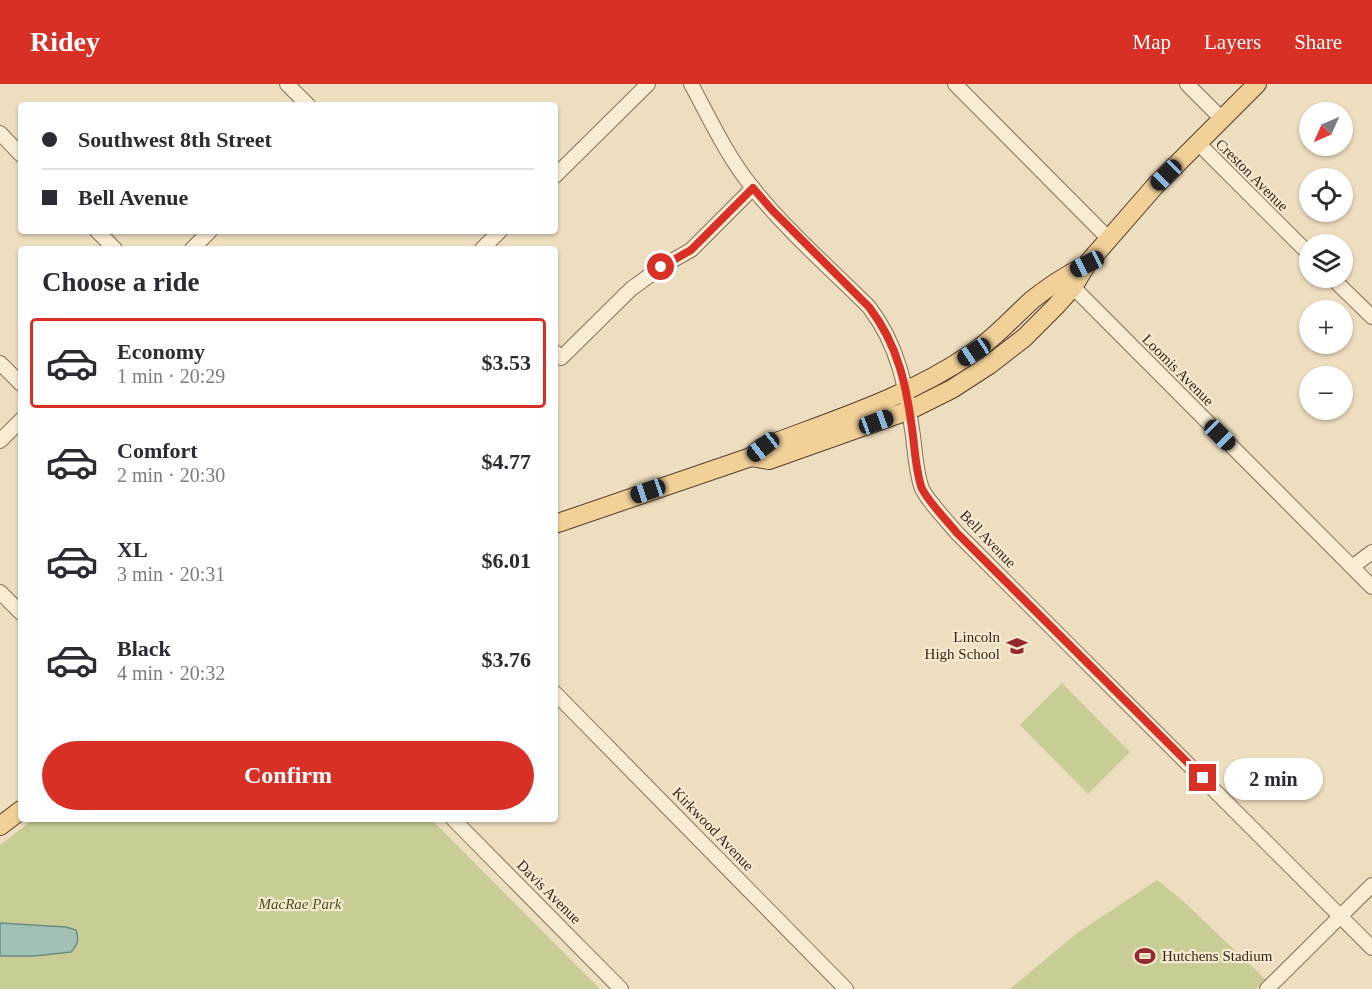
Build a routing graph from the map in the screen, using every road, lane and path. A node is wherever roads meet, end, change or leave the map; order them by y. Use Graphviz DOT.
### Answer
graph roads {
  1 [pos="287,84"];
  2 [pos="648,84"];
  3 [pos="691,84"];
  4 [pos="955,84"];
  5 [pos="1187,84"];
  6 [pos="1257,84"];
  7 [pos="305,102"];
  8 [pos="1222,119"];
  9 [pos="0,133"];
  10 [pos="1198,143"];
  11 [pos="18,152"];
  12 [pos="558,173"];
  13 [pos="753,188"];
  14 [pos="100,234"];
  15 [pos="207,234"];
  16 [pos="497,234"];
  17 [pos="1109,239"];
  18 [pos="1299,244"];
  19 [pos="112,246"];
  20 [pos="195,246"];
  21 [pos="485,246"];
  22 [pos="1068,282"];
  23 [pos="1342,288"];
  24 [pos="1372,317"];
  25 [pos="558,355"];
  26 [pos="0,363"];
  27 [pos="18,381"];
  28 [pos="908,401"];
  29 [pos="18,423"];
  30 [pos="0,441"];
  31 [pos="558,523"];
  32 [pos="1372,552"];
  33 [pos="1352,567"];
  34 [pos="1372,587"];
  35 [pos="0,592"];
  36 [pos="18,610"];
  37 [pos="558,696"];
  38 [pos="18,812"];
  39 [pos="2,821"];
  40 [pos="456,822"];
  41 [pos="1372,885"];
  42 [pos="1340,916"];
  43 [pos="1372,948"];
  44 [pos="621,989"];
  45 [pos="846,989"];
  46 [pos="1267,989"];
  1 -- 7 [label="street"];
  2 -- 12 [label="street"];
  3 -- 13 [label="street, Bell Avenue"];
  4 -- 17 [label="street"];
  5 -- 8 [label="street, Creston Avenue"];
  6 -- 8 [label="main road"];
  8 -- 10 [label="main road"];
  9 -- 11 [label="street"];
  10 -- 17 [label="main road"];
  10 -- 18 [label="street, Creston Avenue"];
  13 -- 25 [label="street"];
  13 -- 28 [label="street, Bell Avenue"];
  14 -- 19 [label="street"];
  15 -- 20 [label="street"];
  16 -- 21 [label="street"];
  17 -- 22 [label="main road"];
  22 -- 28 [label="main road"];
  22 -- 33 [label="street, Loomis Avenue"];
  23 -- 24 [label="street"];
  26 -- 27 [label="street"];
  28 -- 31 [label="main road"];
  28 -- 42 [label="street, Bell Avenue"];
  29 -- 30 [label="street"];
  32 -- 33 [label="street"];
  33 -- 34 [label="street, Loomis Avenue"];
  35 -- 36 [label="street"];
  37 -- 45 [label="street, Kirkwood Avenue"];
  38 -- 39 [label="main road"];
  40 -- 44 [label="street, Davis Avenue"];
  41 -- 42 [label="street"];
  42 -- 43 [label="street, Bell Avenue"];
  42 -- 46 [label="street"];
}
